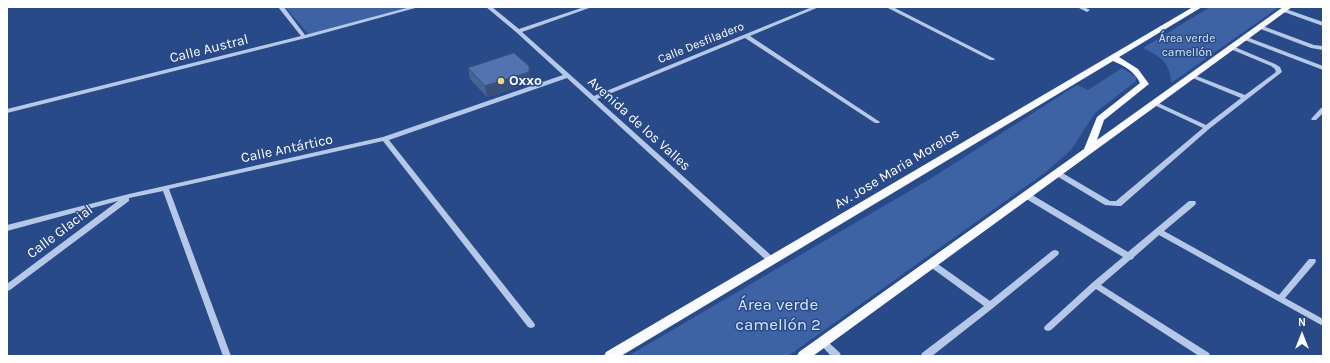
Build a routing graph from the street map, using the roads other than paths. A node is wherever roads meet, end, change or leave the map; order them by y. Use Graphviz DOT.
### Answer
graph roads {
  1 [pos="280,7"];
  2 [pos="416,7"];
  3 [pos="489,7"];
  4 [pos="590,7"];
  5 [pos="816,7"];
  6 [pos="889,7"];
  7 [pos="1080,7"];
  8 [pos="1198,7"];
  9 [pos="1286,9"];
  10 [pos="1087,10"];
  11 [pos="1323,24"];
  12 [pos="1260,27"];
  13 [pos="518,31"];
  14 [pos="746,36"];
  15 [pos="304,37"];
  16 [pos="1244,38"];
  17 [pos="1230,47"];
  18 [pos="1323,48"];
  19 [pos="1112,57"];
  20 [pos="992,59"];
  21 [pos="1323,68"];
  22 [pos="567,76"];
  23 [pos="1192,76"];
  24 [pos="1246,98"];
  25 [pos="593,99"];
  26 [pos="1154,103"];
  27 [pos="1323,109"];
  28 [pos="7,111"];
  29 [pos="1314,119"];
  30 [pos="877,122"];
  31 [pos="1207,128"];
  32 [pos="385,139"];
  33 [pos="1088,151"];
  34 [pos="1057,173"];
  35 [pos="165,188"];
  36 [pos="1026,195"];
  37 [pos="129,196"];
  38 [pos="1192,203"];
  39 [pos="7,228"];
  40 [pos="1159,232"];
  41 [pos="1055,253"];
  42 [pos="1130,257"];
  43 [pos="771,260"];
  44 [pos="1312,261"];
  45 [pos="932,264"];
  46 [pos="1095,285"];
  47 [pos="7,288"];
  48 [pos="1280,299"];
  49 [pos="990,306"];
  50 [pos="1323,323"];
  51 [pos="532,325"];
  52 [pos="1048,328"];
  53 [pos="822,342"];
  54 [pos="227,356"];
  55 [pos="610,356"];
  56 [pos="804,356"];
  57 [pos="837,356"];
  58 [pos="926,356"];
  59 [pos="1206,356"];
  1 -- 15 [label="street"];
  2 -- 15 [label="street, Calle Austral"];
  3 -- 13 [label="street, Avenida de los Valles"];
  4 -- 13 [label="street"];
  5 -- 14 [label="street, Calle Desfiladero"];
  6 -- 20 [label="street"];
  7 -- 10 [label="street"];
  8 -- 19 [label="main road, Av. Jose Maria Morelos"];
  9 -- 11 [label="street"];
  9 -- 12 [label="main road"];
  12 -- 16 [label="main road"];
  12 -- 18 [label="street"];
  13 -- 22 [label="street, Avenida de los Valles"];
  14 -- 25 [label="street, Calle Desfiladero"];
  14 -- 30 [label="street"];
  15 -- 28 [label="street, Calle Austral"];
  16 -- 17 [label="main road"];
  16 -- 21 [label="street"];
  17 -- 23 [label="main road"];
  17 -- 24 [label="street"];
  19 -- 33 [label="main road"];
  19 -- 43 [label="main road, Av. Jose Maria Morelos"];
  22 -- 25 [label="street, Avenida de los Valles"];
  22 -- 32 [label="street, Calle Antártico"];
  23 -- 24 [label="street"];
  23 -- 26 [label="main road"];
  24 -- 31 [label="street"];
  25 -- 43 [label="street, Avenida de los Valles"];
  26 -- 31 [label="street"];
  26 -- 33 [label="main road"];
  27 -- 29 [label="street"];
  31 -- 34 [label="street"];
  32 -- 35 [label="street, Calle Antártico"];
  32 -- 51 [label="street"];
  33 -- 34 [label="main road"];
  34 -- 36 [label="main road"];
  35 -- 37 [label="street, Calle Antártico"];
  35 -- 54 [label="street"];
  36 -- 42 [label="street"];
  36 -- 45 [label="main road"];
  37 -- 39 [label="street, Calle Antártico"];
  37 -- 47 [label="street, Calle Glacial"];
  38 -- 40 [label="street"];
  40 -- 42 [label="street"];
  40 -- 48 [label="street"];
  41 -- 49 [label="street"];
  42 -- 46 [label="street"];
  43 -- 55 [label="main road, Av. Jose Maria Morelos"];
  44 -- 48 [label="street"];
  45 -- 49 [label="street"];
  45 -- 53 [label="main road"];
  46 -- 52 [label="street"];
  46 -- 59 [label="street"];
  48 -- 50 [label="street"];
  49 -- 58 [label="street"];
  53 -- 56 [label="main road"];
  53 -- 57 [label="street"];
}
